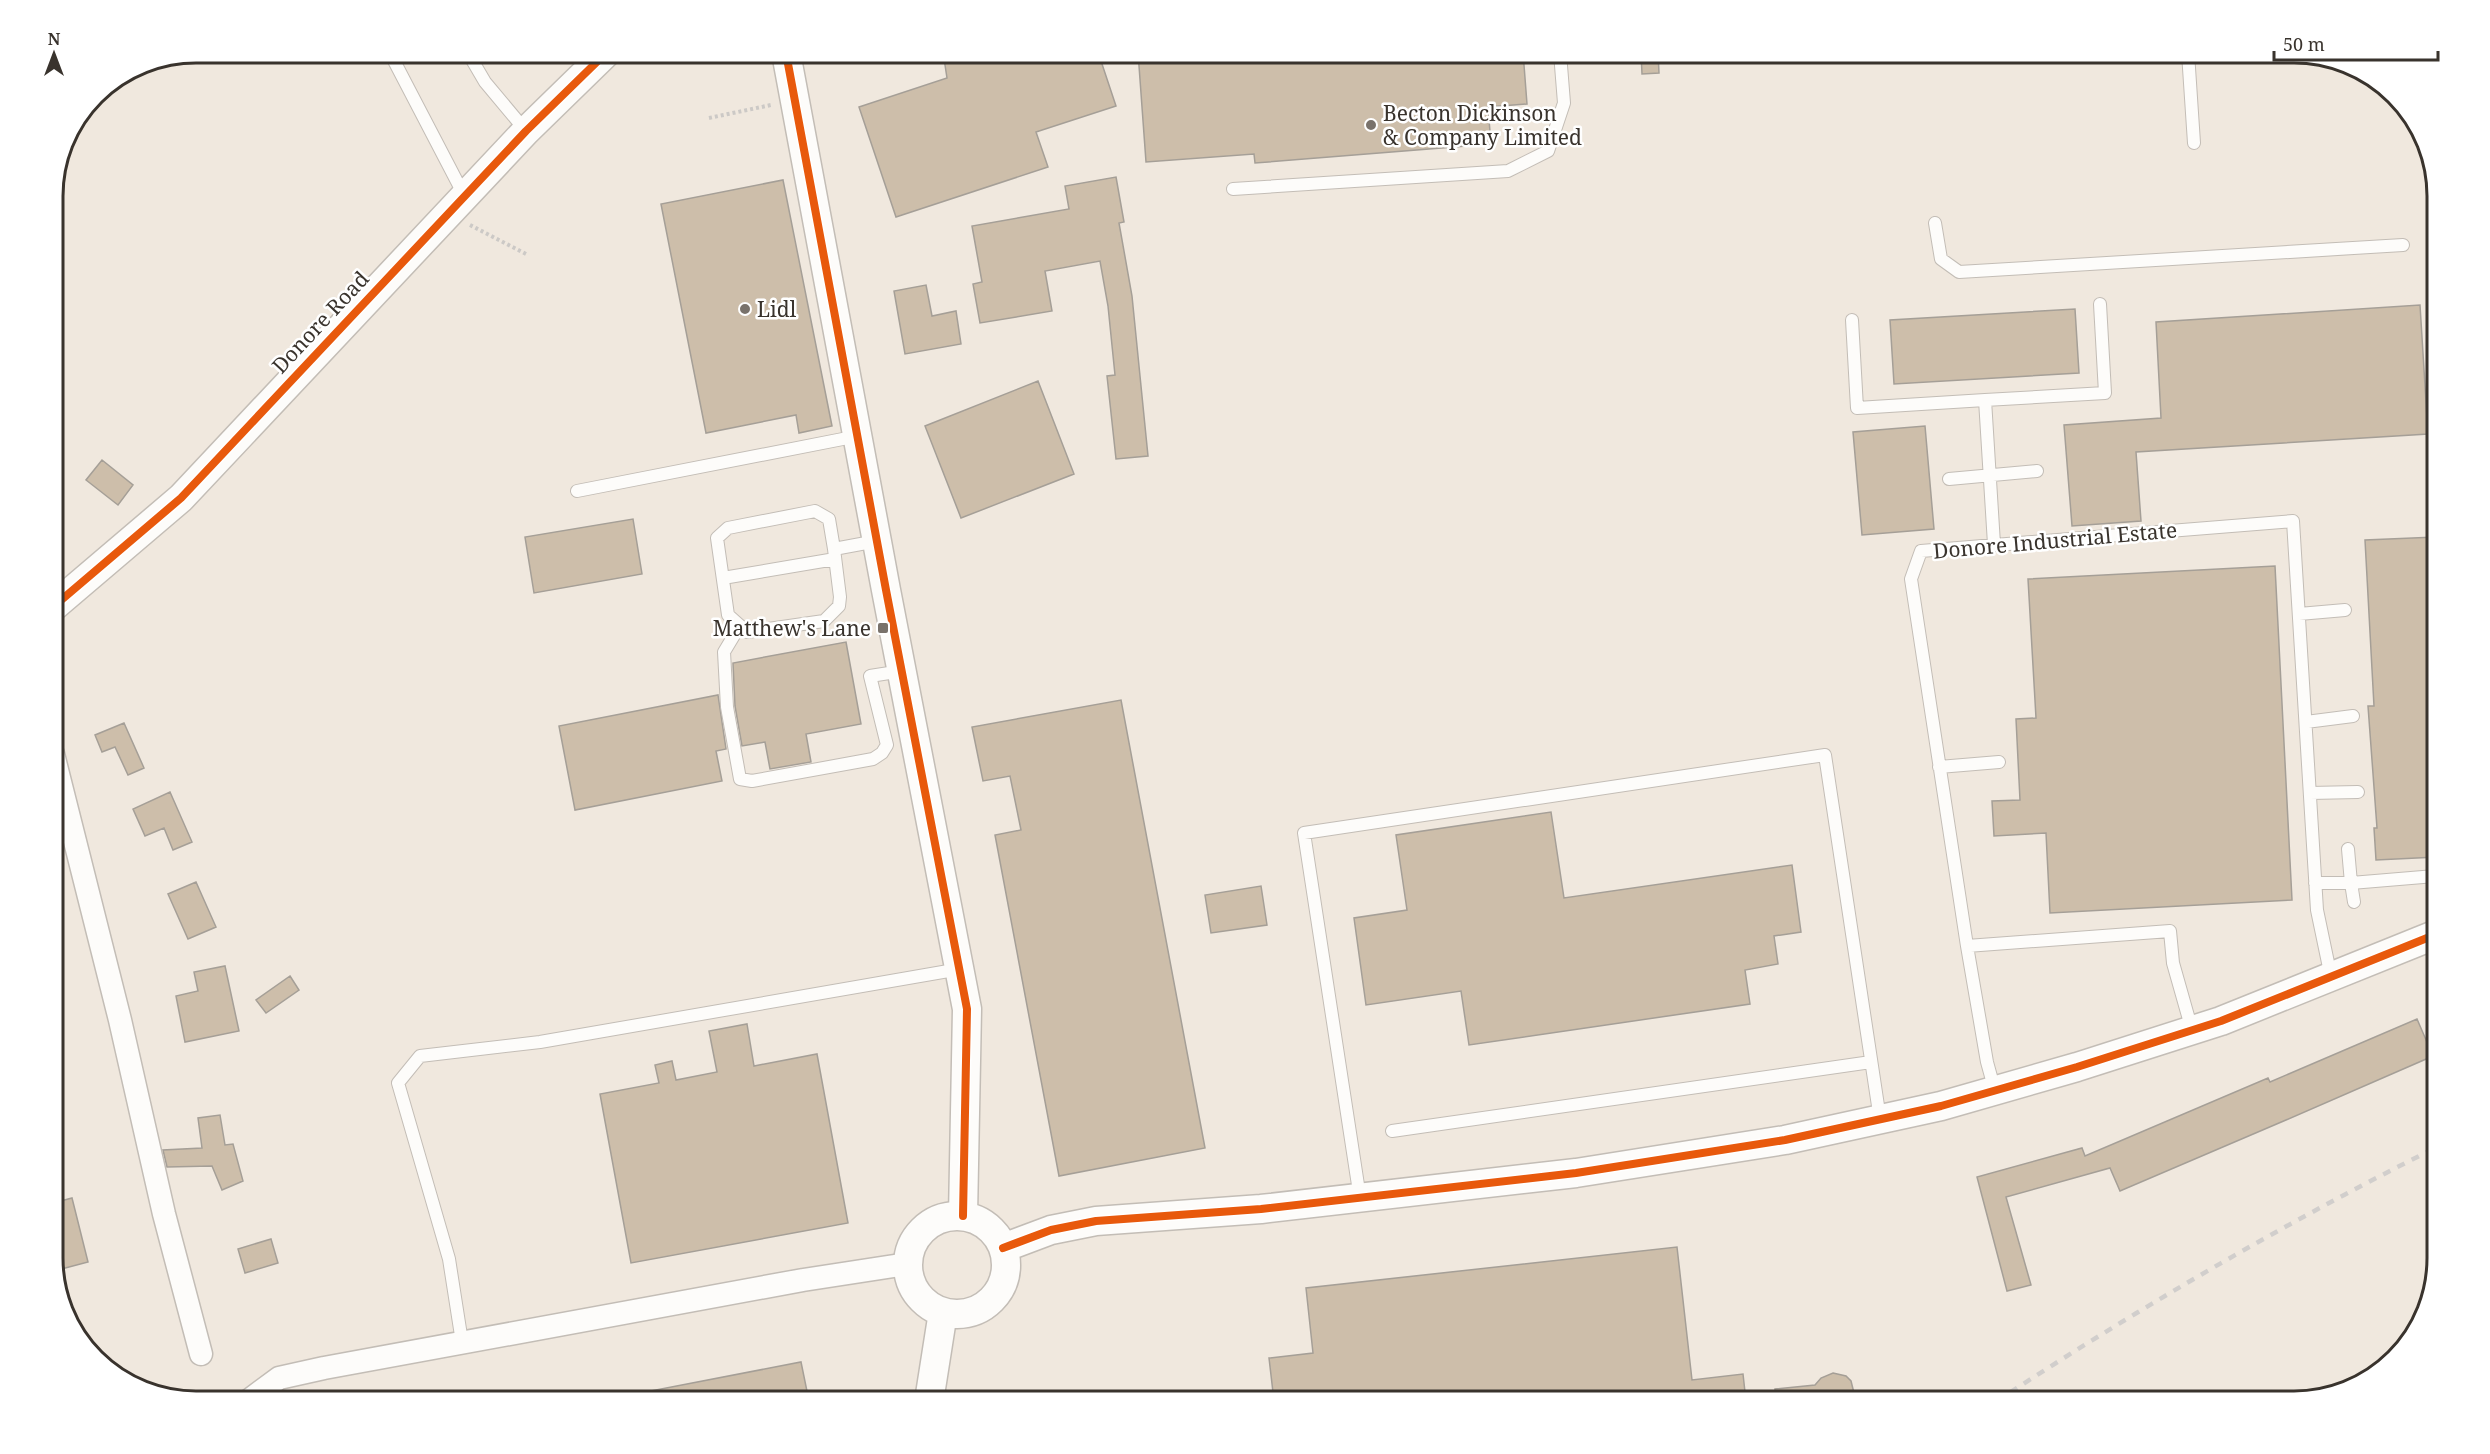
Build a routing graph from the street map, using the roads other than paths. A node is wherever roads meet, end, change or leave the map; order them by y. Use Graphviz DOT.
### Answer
graph roads {
  1 [pos="395,63"];
  2 [pos="474,63"];
  3 [pos="595,63"];
  4 [pos="788,63"];
  5 [pos="1561,63"];
  6 [pos="2189,63"];
  7 [pos="526,131"];
  8 [pos="2194,143"];
  9 [pos="1233,189"];
  10 [pos="456,205"];
  11 [pos="1935,223"];
  12 [pos="2403,245"];
  13 [pos="2100,304"];
  14 [pos="1852,320"];
  15 [pos="1985,400"];
  16 [pos="858,435"];
  17 [pos="2037,471"];
  18 [pos="1990,475"];
  19 [pos="1949,479"];
  20 [pos="577,491"];
  21 [pos="877,541"];
  22 [pos="1994,544"];
  23 [pos="834,554"];
  24 [pos="723,578"];
  25 [pos="63,596"];
  26 [pos="2345,610"];
  27 [pos="2299,614"];
  28 [pos="740,627"];
  29 [pos="902,671"];
  30 [pos="2353,716"];
  31 [pos="2306,722"];
  32 [pos="1999,762"];
  33 [pos="1939,767"];
  34 [pos="2358,792"];
  35 [pos="2310,793"];
  36 [pos="63,794"];
  37 [pos="2348,849"];
  38 [pos="2427,877"];
  39 [pos="2315,883"];
  40 [pos="2351,883"];
  41 [pos="2354,902"];
  42 [pos="2427,938"];
  43 [pos="1966,946"];
  44 [pos="960,969"];
  45 [pos="2331,977"];
  46 [pos="2192,1030"];
  47 [pos="1871,1062"];
  48 [pos="1995,1090"];
  49 [pos="1880,1119"];
  50 [pos="1392,1131"];
  51 [pos="1360,1198"];
  52 [pos="963,1216"];
  53 [pos="1004,1248"];
  54 [pos="907,1264"];
  55 [pos="943,1312"];
  56 [pos="462,1342"];
  57 [pos="201,1354"];
  58 [pos="261,1391"];
  59 [pos="931,1391"];
  1 -- 10 [label="lane"];
  2 -- 7 [label="lane"];
  3 -- 7 [label="street, Donore Road"];
  4 -- 16 [label="street"];
  5 -- 9 [label="lane"];
  6 -- 8 [label="lane"];
  7 -- 10 [label="street, Donore Road"];
  10 -- 25 [label="street, Donore Road"];
  11 -- 12 [label="lane"];
  13 -- 15 [label="lane"];
  14 -- 15 [label="lane"];
  15 -- 18 [label="lane"];
  16 -- 20 [label="lane"];
  16 -- 21 [label="street"];
  17 -- 18 [label="lane"];
  18 -- 19 [label="lane"];
  18 -- 22 [label="lane"];
  21 -- 23 [label="lane"];
  21 -- 29 [label="street"];
  22 -- 27 [label="lane, Donore Industrial Estate"];
  22 -- 33 [label="lane, Donore Industrial Estate"];
  23 -- 24 [label="lane"];
  23 -- 24 [label="lane"];
  23 -- 28 [label="lane"];
  24 -- 28 [label="lane"];
  26 -- 27 [label="lane"];
  27 -- 31 [label="lane, Donore Industrial Estate"];
  28 -- 29 [label="lane"];
  29 -- 44 [label="street"];
  30 -- 31 [label="lane"];
  31 -- 35 [label="lane, Donore Industrial Estate"];
  32 -- 33 [label="lane"];
  33 -- 43 [label="lane, Donore Industrial Estate"];
  34 -- 35 [label="lane"];
  35 -- 39 [label="lane, Donore Industrial Estate"];
  36 -- 57 [label="street"];
  37 -- 40 [label="lane"];
  38 -- 40 [label="lane"];
  39 -- 40 [label="lane"];
  39 -- 45 [label="lane, Donore Industrial Estate"];
  40 -- 41 [label="lane"];
  42 -- 45 [label="street"];
  43 -- 46 [label="lane"];
  43 -- 48 [label="lane, Donore Industrial Estate"];
  44 -- 52 [label="street"];
  44 -- 56 [label="lane"];
  45 -- 46 [label="street"];
  46 -- 48 [label="street"];
  47 -- 49 [label="lane"];
  47 -- 50 [label="lane"];
  47 -- 51 [label="lane"];
  48 -- 49 [label="street"];
  49 -- 51 [label="street"];
  51 -- 53 [label="street"];
  52 -- 53 [label="street"];
  52 -- 54 [label="street"];
  53 -- 55 [label="street"];
  54 -- 55 [label="street"];
  54 -- 56 [label="street"];
  55 -- 59 [label="street"];
  56 -- 58 [label="street"];
}
